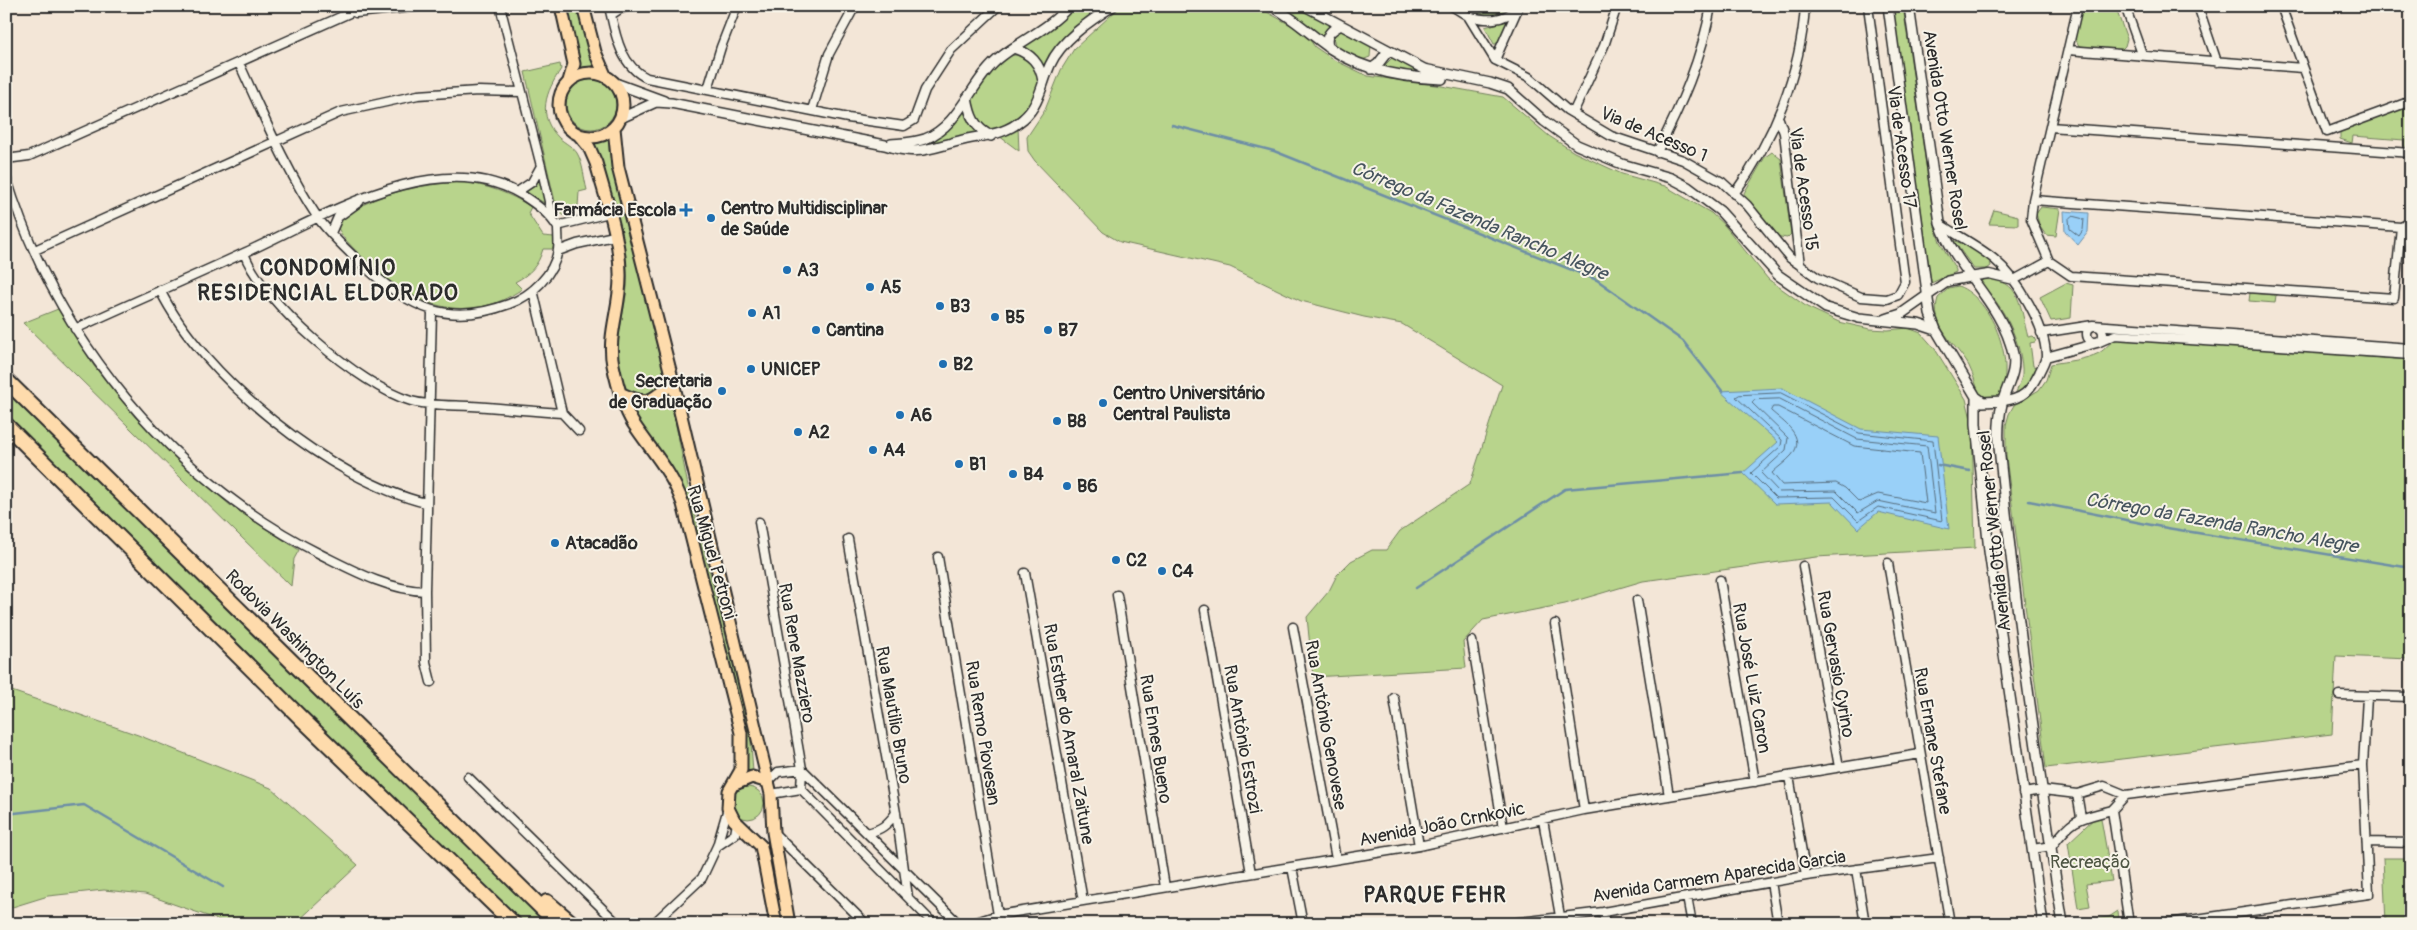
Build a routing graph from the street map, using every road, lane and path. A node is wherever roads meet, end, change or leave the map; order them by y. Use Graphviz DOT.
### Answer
graph roads {
  1 [pos="365,6"];
  2 [pos="424,6"];
  3 [pos="500,6"];
  4 [pos="561,6"];
  5 [pos="583,6"];
  6 [pos="609,6"];
  7 [pos="630,6"];
  8 [pos="737,6"];
  9 [pos="855,6"];
  10 [pos="998,6"];
  11 [pos="1069,6"];
  12 [pos="1272,6"];
  13 [pos="1305,6"];
  14 [pos="1452,6"];
  15 [pos="1519,6"];
  16 [pos="1617,6"];
  17 [pos="1712,6"];
  18 [pos="1805,6"];
  19 [pos="1809,6"];
  20 [pos="1868,6"];
  21 [pos="1888,6"];
  22 [pos="1909,6"];
  23 [pos="2078,6"];
  24 [pos="2125,6"];
  25 [pos="2198,6"];
  26 [pos="2281,6"];
  27 [pos="415,7"];
  28 [pos="1110,7"];
  29 [pos="349,14"];
  30 [pos="611,15"];
  31 [pos="1468,16"];
  32 [pos="1804,18"];
  33 [pos="1339,26"];
  34 [pos="1328,46"];
  35 [pos="1014,48"];
  36 [pos="2068,50"];
  37 [pos="1388,51"];
  38 [pos="2142,54"];
  39 [pos="1495,60"];
  40 [pos="239,62"];
  41 [pos="2217,62"];
  42 [pos="1371,68"];
  43 [pos="2303,68"];
  44 [pos="605,75"];
  45 [pos="1463,79"];
  46 [pos="569,81"];
  47 [pos="615,83"];
  48 [pos="1043,83"];
  49 [pos="708,89"];
  50 [pos="521,92"];
  51 [pos="967,98"];
  52 [pos="2411,101"];
  53 [pos="671,103"];
  54 [pos="812,110"];
  55 [pos="1573,114"];
  56 [pos="621,118"];
  57 [pos="1779,119"];
  58 [pos="2050,127"];
  59 [pos="614,128"];
  60 [pos="2327,132"];
  61 [pos="578,134"];
  62 [pos="992,136"];
  63 [pos="275,142"];
  64 [pos="885,145"];
  65 [pos="2331,147"];
  66 [pos="1657,152"];
  67 [pos="2411,153"];
  68 [pos="7,162"];
  69 [pos="541,166"];
  70 [pos="6,176"];
  71 [pos="517,192"];
  72 [pos="1734,194"];
  73 [pos="369,196"];
  74 [pos="2033,200"];
  75 [pos="609,213"];
  76 [pos="318,217"];
  77 [pos="2411,222"];
  78 [pos="555,223"];
  79 [pos="1940,223"];
  80 [pos="2401,228"];
  81 [pos="331,233"];
  82 [pos="614,236"];
  83 [pos="35,250"];
  84 [pos="558,251"];
  85 [pos="244,253"];
  86 [pos="2049,262"];
  87 [pos="1800,264"];
  88 [pos="1969,278"];
  89 [pos="2014,280"];
  90 [pos="160,290"];
  91 [pos="534,290"];
  92 [pos="1901,291"];
  93 [pos="1928,297"];
  94 [pos="432,312"];
  95 [pos="1876,321"];
  96 [pos="2093,324"];
  97 [pos="75,329"];
  98 [pos="1936,330"];
  99 [pos="2042,333"];
  100 [pos="2097,343"];
  101 [pos="2411,348"];
  102 [pos="2411,354"];
  103 [pos="2046,358"];
  104 [pos="6,380"];
  105 [pos="674,382"];
  106 [pos="622,394"];
  107 [pos="1976,397"];
  108 [pos="2003,401"];
  109 [pos="428,404"];
  110 [pos="562,413"];
  111 [pos="6,425"];
  112 [pos="579,431"];
  113 [pos="426,503"];
  114 [pos="759,522"];
  115 [pos="848,539"];
  116 [pos="938,557"];
  117 [pos="1888,563"];
  118 [pos="1804,566"];
  119 [pos="1025,573"];
  120 [pos="1720,580"];
  121 [pos="425,591"];
  122 [pos="1117,595"];
  123 [pos="1637,600"];
  124 [pos="1205,610"];
  125 [pos="1555,624"];
  126 [pos="1293,627"];
  127 [pos="1472,641"];
  128 [pos="431,682"];
  129 [pos="2339,695"];
  130 [pos="2367,697"];
  131 [pos="2411,697"];
  132 [pos="1394,698"];
  133 [pos="1920,754"];
  134 [pos="2363,765"];
  135 [pos="1839,767"];
  136 [pos="802,769"];
  137 [pos="1789,776"];
  138 [pos="468,777"];
  139 [pos="768,782"];
  140 [pos="1754,782"];
  141 [pos="734,785"];
  142 [pos="801,789"];
  143 [pos="2043,790"];
  144 [pos="2023,793"];
  145 [pos="772,794"];
  146 [pos="2077,794"];
  147 [pos="2126,795"];
  148 [pos="1668,796"];
  149 [pos="728,808"];
  150 [pos="1584,810"];
  151 [pos="2112,810"];
  152 [pos="896,813"];
  153 [pos="2081,817"];
  154 [pos="1543,820"];
  155 [pos="737,823"];
  156 [pos="1503,828"];
  157 [pos="773,832"];
  158 [pos="866,833"];
  159 [pos="751,837"];
  160 [pos="2367,842"];
  161 [pos="2411,843"];
  162 [pos="478,846"];
  163 [pos="717,846"];
  164 [pos="1419,846"];
  165 [pos="2052,846"];
  166 [pos="2032,849"];
  167 [pos="1939,858"];
  168 [pos="1336,859"];
  169 [pos="455,866"];
  170 [pos="1292,867"];
  171 [pos="1856,869"];
  172 [pos="905,872"];
  173 [pos="1251,874"];
  174 [pos="1806,876"];
  175 [pos="1771,882"];
  176 [pos="1165,887"];
  177 [pos="908,897"];
  178 [pos="1687,897"];
  179 [pos="1083,900"];
  180 [pos="1603,912"];
  181 [pos="998,915"];
  182 [pos="1560,916"];
  183 [pos="1520,923"];
  184 [pos="505,924"];
  185 [pos="514,924"];
  186 [pos="558,924"];
  187 [pos="574,924"];
  188 [pos="618,924"];
  189 [pos="653,924"];
  190 [pos="776,924"];
  191 [pos="789,924"];
  192 [pos="866,924"];
  193 [pos="934,924"];
  194 [pos="959,924"];
  195 [pos="970,924"];
  196 [pos="1303,924"];
  197 [pos="1503,924"];
  198 [pos="1605,924"];
  199 [pos="1692,924"];
  200 [pos="1778,924"];
  201 [pos="1865,924"];
  202 [pos="1950,924"];
  203 [pos="2043,924"];
  204 [pos="2063,924"];
  205 [pos="2129,924"];
  206 [pos="2162,924"];
  1 -- 29 [label="street"];
  2 -- 27 [label="street"];
  3 -- 50 [label="street"];
  4 -- 46 [label="main road"];
  5 -- 44 [label="main road"];
  6 -- 30 [label="street"];
  7 -- 30 [label="street"];
  8 -- 49 [label="street"];
  9 -- 54 [label="street"];
  10 -- 54 [label="street"];
  11 -- 35 [label="street"];
  12 -- 34 [label="street"];
  13 -- 33 [label="street"];
  14 -- 31 [label="street"];
  15 -- 31 [label="street"];
  15 -- 39 [label="street"];
  16 -- 55 [label="street"];
  17 -- 66 [label="street"];
  18 -- 32 [label="street, Via de Acesso 15"];
  19 -- 32 [label="street, Via de Acesso 15"];
  20 -- 92 [label="street, Via de Acesso 17"];
  21 -- 93 [label="street"];
  22 -- 79 [label="street, Avenida Otto Werner Rosel"];
  23 -- 36 [label="street"];
  24 -- 38 [label="street"];
  25 -- 41 [label="street"];
  26 -- 43 [label="street"];
  27 -- 29 [label="street"];
  28 -- 48 [label="street"];
  29 -- 40 [label="street"];
  30 -- 49 [label="street"];
  31 -- 39 [label="street"];
  32 -- 57 [label="street, Via de Acesso 15"];
  33 -- 34 [label="street"];
  33 -- 37 [label="street"];
  34 -- 42 [label="street"];
  35 -- 48 [label="street"];
  35 -- 51 [label="street"];
  36 -- 38 [label="street"];
  36 -- 58 [label="street"];
  37 -- 42 [label="street"];
  37 -- 45 [label="street"];
  38 -- 41 [label="street"];
  39 -- 55 [label="street, Via de Acesso 1"];
  40 -- 63 [label="street"];
  40 -- 68 [label="street"];
  41 -- 43 [label="street"];
  42 -- 45 [label="street"];
  43 -- 60 [label="street"];
  44 -- 46 [label="main road"];
  44 -- 47 [label="main road"];
  45 -- 95 [label="street"];
  46 -- 61 [label="main road"];
  47 -- 53 [label="street"];
  47 -- 56 [label="main road"];
  48 -- 62 [label="street"];
  49 -- 54 [label="street"];
  50 -- 63 [label="street"];
  50 -- 69 [label="street"];
  51 -- 62 [label="street"];
  51 -- 64 [label="street"];
  52 -- 60 [label="street"];
  53 -- 56 [label="street"];
  53 -- 64 [label="street"];
  55 -- 66 [label="street, Via de Acesso 1"];
  56 -- 59 [label="main road"];
  57 -- 72 [label="street, Via de Acesso 15"];
  57 -- 87 [label="street, Via de Acesso 15"];
  58 -- 65 [label="street"];
  58 -- 74 [label="street"];
  59 -- 61 [label="main road"];
  59 -- 105 [label="main road, Rua Miguel Petroni"];
  60 -- 65 [label="street"];
  61 -- 75 [label="main road, Rua Miguel Petroni"];
  62 -- 64 [label="street"];
  63 -- 76 [label="street"];
  63 -- 83 [label="street"];
  65 -- 67 [label="street"];
  66 -- 72 [label="street, Via de Acesso 1"];
  69 -- 71 [label="street"];
  69 -- 78 [label="street"];
  70 -- 83 [label="street"];
  71 -- 73 [label="street"];
  71 -- 78 [label="street"];
  72 -- 87 [label="street, Via de Acesso 1"];
  73 -- 76 [label="street"];
  73 -- 81 [label="street"];
  74 -- 80 [label="street"];
  74 -- 86 [label="street"];
  75 -- 78 [label="street"];
  75 -- 82 [label="main road, Rua Miguel Petroni"];
  76 -- 81 [label="street"];
  76 -- 85 [label="street"];
  77 -- 80 [label="street"];
  78 -- 84 [label="street"];
  79 -- 88 [label="street, Avenida Otto Werner Rosel"];
  79 -- 89 [label="street"];
  80 -- 86 [label="street"];
  81 -- 94 [label="street"];
  82 -- 84 [label="street"];
  82 -- 106 [label="main road, Rua Miguel Petroni"];
  83 -- 97 [label="street"];
  84 -- 91 [label="street"];
  85 -- 90 [label="street"];
  85 -- 109 [label="street"];
  86 -- 89 [label="street"];
  87 -- 92 [label="street, Via de Acesso 1"];
  88 -- 89 [label="street"];
  88 -- 93 [label="street"];
  88 -- 108 [label="street, Avenida Otto Werner Rosel"];
  89 -- 99 [label="street"];
  90 -- 97 [label="street"];
  90 -- 113 [label="street"];
  91 -- 94 [label="street"];
  91 -- 110 [label="street"];
  93 -- 95 [label="street"];
  93 -- 98 [label="street"];
  94 -- 109 [label="street"];
  95 -- 98 [label="street"];
  96 -- 99 [label="street"];
  96 -- 100 [label="street"];
  96 -- 101 [label="street"];
  97 -- 121 [label="street"];
  98 -- 107 [label="street"];
  99 -- 103 [label="street"];
  100 -- 102 [label="street"];
  100 -- 103 [label="street"];
  103 -- 108 [label="street"];
  104 -- 162 [label="highway, Rodovia Washington Luís"];
  105 -- 106 [label="main road"];
  105 -- 139 [label="main road, Rua Miguel Petroni"];
  106 -- 141 [label="main road, Rua Miguel Petroni"];
  107 -- 108 [label="street"];
  107 -- 144 [label="street, Avenida Otto Werner Rosel"];
  108 -- 143 [label="street, Avenida Otto Werner Rosel"];
  109 -- 110 [label="street"];
  109 -- 113 [label="street"];
  110 -- 112 [label="street"];
  111 -- 169 [label="highway"];
  113 -- 121 [label="street"];
  114 -- 136 [label="street, Rua Rene Mazziero"];
  115 -- 152 [label="street, Rua Mautilio Bruno"];
  116 -- 181 [label="street, Rua Remo Piovesan"];
  117 -- 133 [label="street, Rua Ernane Stefane"];
  118 -- 135 [label="street, Rua Gervasio Cyrino"];
  119 -- 179 [label="street, Rua Esther do Amaral Zaitune"];
  120 -- 140 [label="street, Rua José Luiz Caron"];
  121 -- 128 [label="street"];
  122 -- 176 [label="street, Rua Ennes Bueno"];
  123 -- 148 [label="street"];
  124 -- 173 [label="street, Rua Antônio Estrozi"];
  125 -- 150 [label="street"];
  126 -- 168 [label="street, Rua Antônio Genovese"];
  127 -- 156 [label="street"];
  129 -- 130 [label="street"];
  130 -- 131 [label="street"];
  130 -- 134 [label="street"];
  132 -- 164 [label="street"];
  133 -- 135 [label="street, Avenida João Crnkovic"];
  133 -- 167 [label="street, Rua Ernane Stefane"];
  134 -- 147 [label="street"];
  134 -- 160 [label="street"];
  135 -- 137 [label="street, Avenida João Crnkovic"];
  136 -- 139 [label="street"];
  136 -- 142 [label="street, Rua Rene Mazziero"];
  136 -- 158 [label="street"];
  137 -- 140 [label="street, Avenida João Crnkovic"];
  137 -- 174 [label="street"];
  138 -- 188 [label="street"];
  139 -- 141 [label="main road"];
  139 -- 145 [label="main road, Rua Miguel Petroni"];
  140 -- 148 [label="street, Avenida João Crnkovic"];
  141 -- 149 [label="main road, Rua Miguel Petroni"];
  142 -- 145 [label="street"];
  142 -- 177 [label="street"];
  143 -- 144 [label="street"];
  143 -- 146 [label="street"];
  143 -- 165 [label="street, Avenida Otto Werner Rosel"];
  144 -- 166 [label="street, Avenida Otto Werner Rosel"];
  145 -- 157 [label="main road, Rua Miguel Petroni"];
  146 -- 147 [label="street"];
  146 -- 153 [label="street"];
  147 -- 151 [label="street"];
  148 -- 150 [label="street, Avenida João Crnkovic"];
  149 -- 155 [label="main road"];
  149 -- 163 [label="street"];
  150 -- 154 [label="street, Avenida João Crnkovic"];
  151 -- 153 [label="street"];
  151 -- 205 [label="street"];
  152 -- 158 [label="street"];
  152 -- 172 [label="street, Rua Mautilio Bruno"];
  153 -- 165 [label="street"];
  154 -- 156 [label="street, Avenida João Crnkovic"];
  154 -- 182 [label="street"];
  155 -- 159 [label="main road"];
  155 -- 163 [label="street"];
  156 -- 164 [label="street, Avenida João Crnkovic"];
  157 -- 159 [label="main road"];
  157 -- 191 [label="main road, Rua Miguel Petroni"];
  157 -- 192 [label="street"];
  158 -- 172 [label="street"];
  159 -- 190 [label="main road"];
  160 -- 161 [label="street"];
  160 -- 206 [label="street"];
  162 -- 186 [label="highway, Rodovia Washington Luís"];
  162 -- 187 [label="highway"];
  163 -- 189 [label="street"];
  164 -- 168 [label="street, Avenida João Crnkovic"];
  165 -- 166 [label="street"];
  165 -- 204 [label="street, Avenida Otto Werner Rosel"];
  166 -- 203 [label="street, Avenida Otto Werner Rosel"];
  167 -- 171 [label="street, Avenida Carmem Aparecida Garcia"];
  167 -- 202 [label="street, Rua Ernane Stefane"];
  168 -- 170 [label="street, Avenida João Crnkovic"];
  169 -- 184 [label="highway"];
  169 -- 185 [label="highway"];
  170 -- 173 [label="street, Avenida João Crnkovic"];
  170 -- 196 [label="street"];
  171 -- 174 [label="street, Avenida Carmem Aparecida Garcia"];
  171 -- 201 [label="street"];
  172 -- 177 [label="street, Rua Mautilio Bruno"];
  172 -- 194 [label="street"];
  173 -- 176 [label="street, Avenida João Crnkovic"];
  174 -- 175 [label="street, Avenida Carmem Aparecida Garcia"];
  175 -- 178 [label="street, Avenida Carmem Aparecida Garcia"];
  175 -- 200 [label="street"];
  176 -- 179 [label="street, Avenida João Crnkovic"];
  177 -- 193 [label="street"];
  178 -- 180 [label="street, Avenida Carmem Aparecida Garcia"];
  178 -- 199 [label="street"];
  179 -- 181 [label="street, Avenida João Crnkovic"];
  180 -- 182 [label="street, Avenida Carmem Aparecida Garcia"];
  180 -- 198 [label="street"];
  181 -- 195 [label="street, Avenida João Crnkovic"];
  182 -- 183 [label="street, Avenida Carmem Aparecida Garcia"];
  183 -- 197 [label="street, Avenida Carmem Aparecida Garcia"];
}
